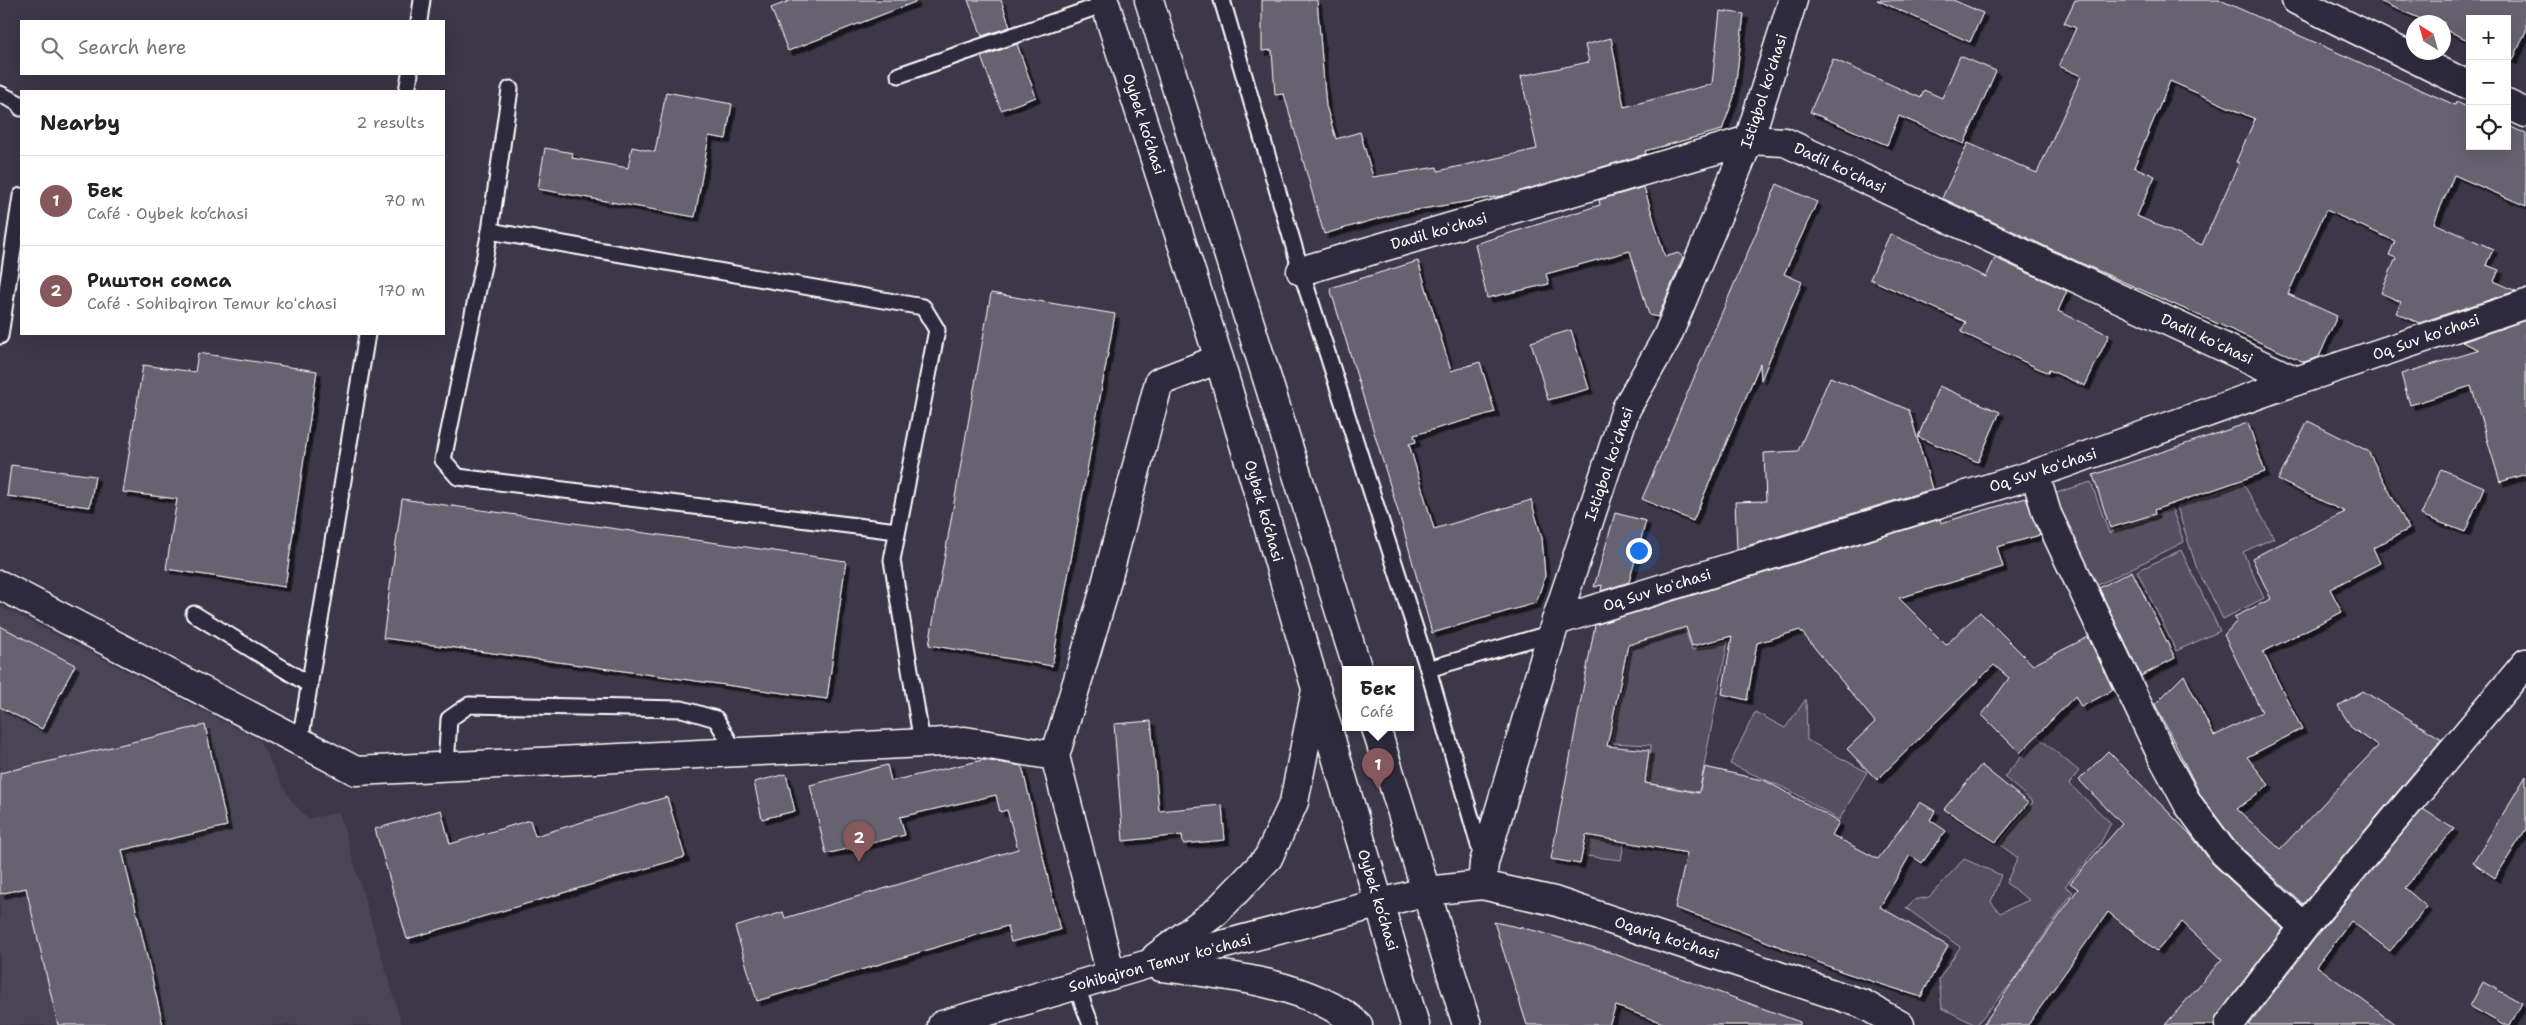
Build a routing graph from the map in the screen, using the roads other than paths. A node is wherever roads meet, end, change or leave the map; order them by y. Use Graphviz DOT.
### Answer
graph roads {
  1 [pos="422,0"];
  2 [pos="1149,0"];
  3 [pos="1222,0"];
  4 [pos="1793,0"];
  5 [pos="2296,0"];
  6 [pos="1105,2"];
  7 [pos="419,20"];
  8 [pos="410,75"];
  9 [pos="899,75"];
  10 [pos="2466,84"];
  11 [pos="510,89"];
  12 [pos="407,90"];
  13 [pos="0,94"];
  14 [pos="2509,105"];
  15 [pos="20,106"];
  16 [pos="2526,114"];
  17 [pos="1749,140"];
  18 [pos="20,203"];
  19 [pos="490,231"];
  20 [pos="1301,272"];
  21 [pos="2526,304"];
  22 [pos="368,335"];
  23 [pos="0,336"];
  24 [pos="1219,358"];
  25 [pos="2296,381"];
  26 [pos="2035,474"];
  27 [pos="897,531"];
  28 [pos="0,585"];
  29 [pos="194,614"];
  30 [pos="1554,627"];
  31 [pos="2526,663"];
  32 [pos="1357,666"];
  33 [pos="1428,669"];
  34 [pos="310,685"];
  35 [pos="1316,690"];
  36 [pos="1377,731"];
  37 [pos="300,742"];
  38 [pos="922,744"];
  39 [pos="736,752"];
  40 [pos="1055,756"];
  41 [pos="446,766"];
  42 [pos="1483,874"];
  43 [pos="1427,891"];
  44 [pos="1380,905"];
  45 [pos="2304,927"];
  46 [pos="1145,965"];
  47 [pos="1111,975"];
  48 [pos="1076,985"];
  49 [pos="942,1025"];
  50 [pos="1091,1025"];
  51 [pos="1358,1025"];
  52 [pos="1416,1025"];
  53 [pos="1467,1025"];
  54 [pos="1900,1025"];
  55 [pos="2229,1025"];
  1 -- 7 [label="lane"];
  2 -- 32 [label="street"];
  3 -- 20 [label="lane"];
  4 -- 17 [label="street, Istiqbol koʻchasi"];
  5 -- 10 [label="street"];
  6 -- 9 [label="lane"];
  6 -- 24 [label="street, Oybek ko‘chasi"];
  8 -- 12 [label="lane"];
  11 -- 19 [label="lane"];
  13 -- 15 [label="lane"];
  14 -- 16 [label="street"];
  17 -- 20 [label="street, Dadil koʻchasi"];
  17 -- 25 [label="street, Dadil koʻchasi"];
  17 -- 30 [label="street, Istiqbol koʻchasi"];
  18 -- 23 [label="lane"];
  19 -- 27 [label="lane"];
  19 -- 27 [label="lane"];
  20 -- 33 [label="lane"];
  21 -- 25 [label="street, Oq Suv koʻchasi"];
  22 -- 34 [label="lane"];
  24 -- 35 [label="street, Oybek ko‘chasi"];
  24 -- 40 [label="street"];
  25 -- 26 [label="street, Oq Suv koʻchasi"];
  26 -- 30 [label="street, Oq Suv koʻchasi"];
  26 -- 45 [label="street"];
  27 -- 38 [label="lane"];
  28 -- 37 [label="street"];
  29 -- 34 [label="lane"];
  30 -- 33 [label="lane"];
  30 -- 42 [label="street, Istiqbol koʻchasi"];
  31 -- 45 [label="street"];
  33 -- 42 [label="lane"];
  34 -- 37 [label="lane"];
  35 -- 44 [label="street, Oybek ko‘chasi"];
  35 -- 46 [label="street"];
  36 -- 43 [label="street"];
  37 -- 41 [label="street"];
  38 -- 39 [label="street"];
  38 -- 40 [label="street"];
  39 -- 41 [label="street"];
  39 -- 41 [label="lane"];
  40 -- 47 [label="street"];
  42 -- 43 [label="street, Oqariq ko'chasi"];
  42 -- 54 [label="street, Oqariq ko'chasi"];
  43 -- 44 [label="street, Sohibqiron Temur koʻchasi"];
  43 -- 53 [label="street"];
  44 -- 46 [label="street, Sohibqiron Temur koʻchasi"];
  44 -- 52 [label="street, Oybek ko‘chasi"];
  45 -- 55 [label="street"];
  46 -- 47 [label="street, Sohibqiron Temur koʻchasi"];
  46 -- 51 [label="street"];
  47 -- 48 [label="street, Sohibqiron Temur koʻchasi"];
  48 -- 49 [label="street, Sohibqiron Temur koʻchasi"];
  48 -- 50 [label="lane"];
}
